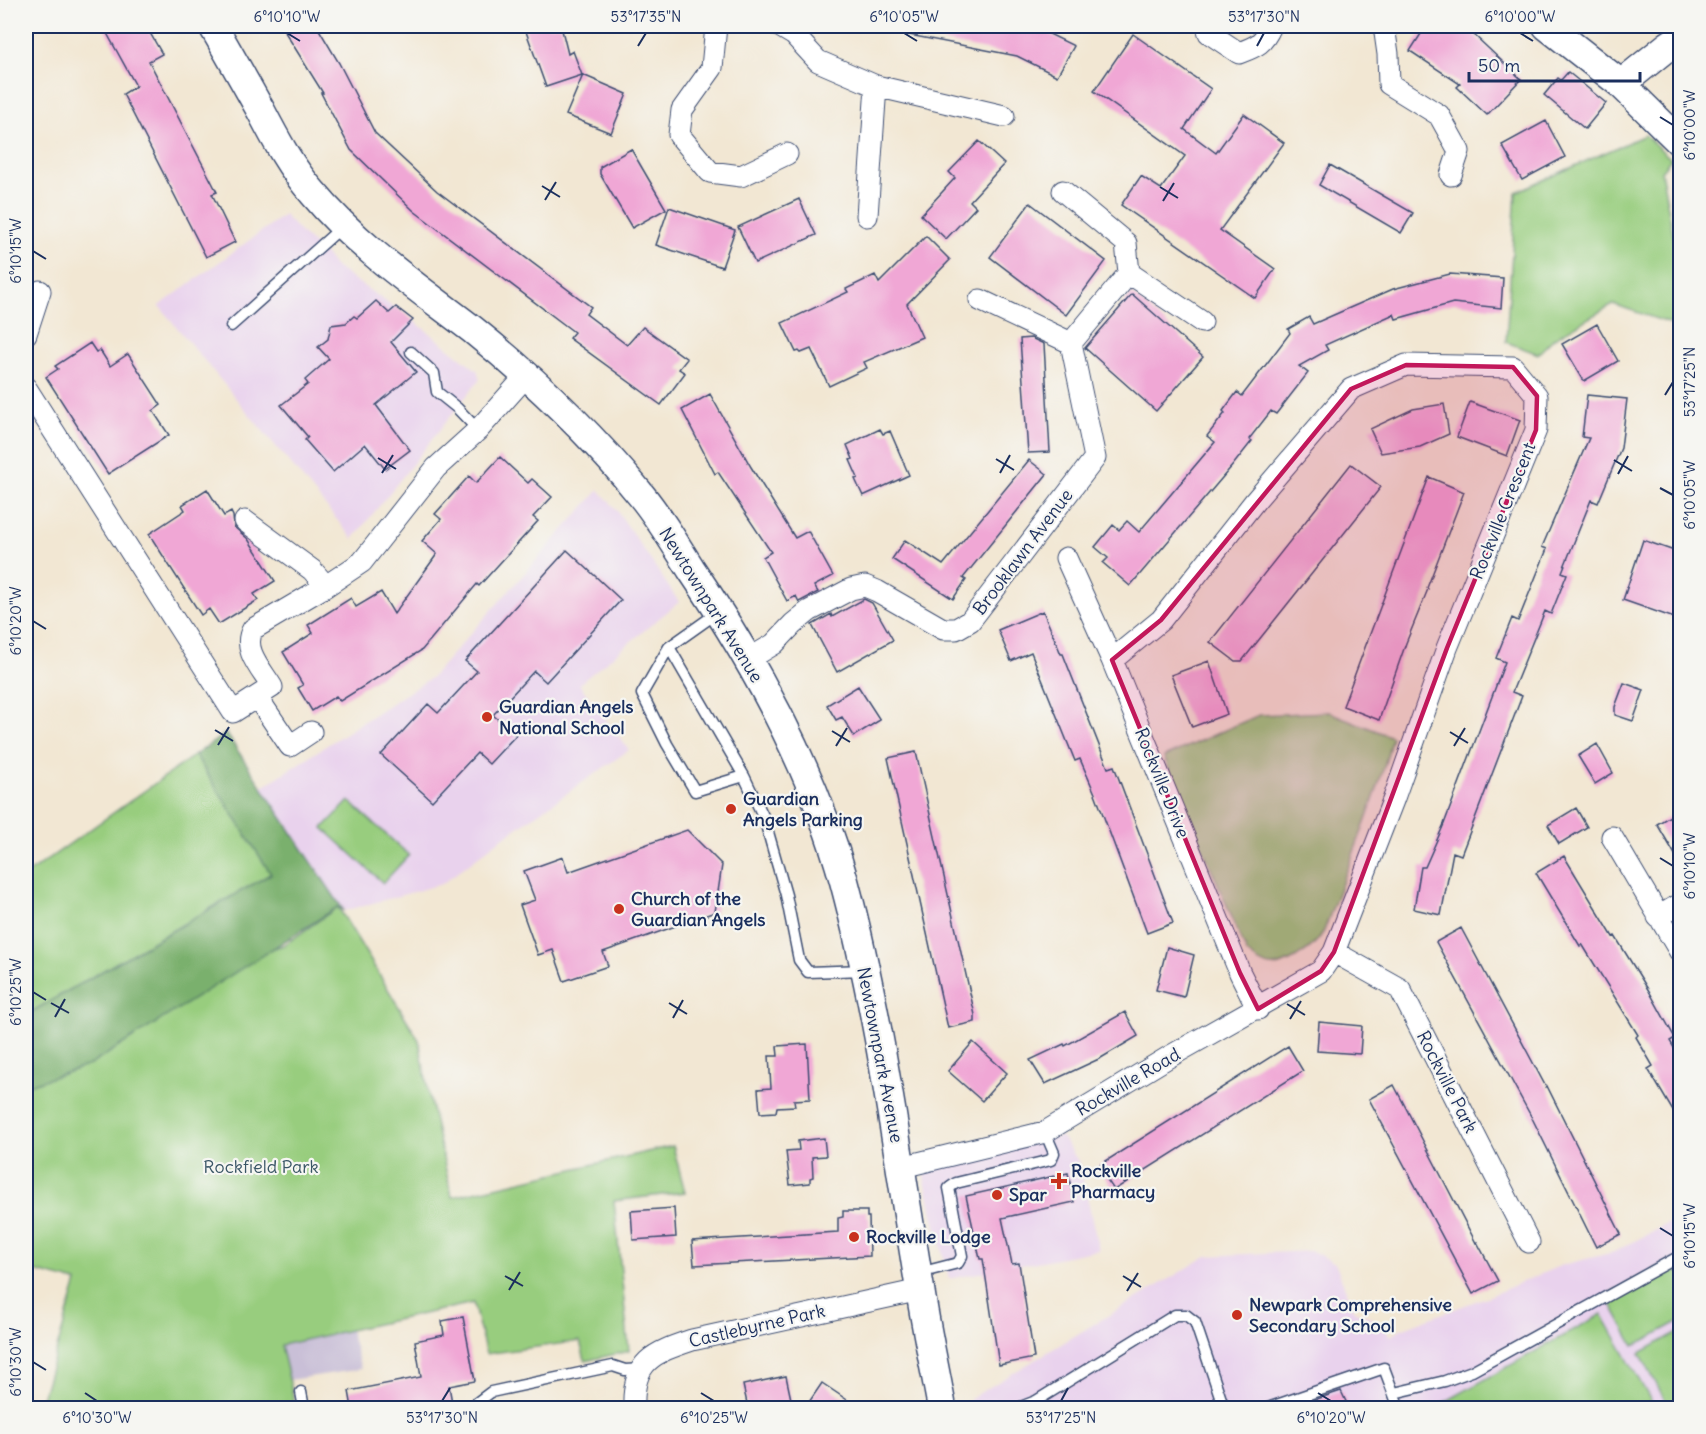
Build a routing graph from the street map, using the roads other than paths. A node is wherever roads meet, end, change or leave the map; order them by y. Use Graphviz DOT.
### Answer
graph roads {
  1 [pos="213,26"];
  2 [pos="716,26"];
  3 [pos="779,26"];
  4 [pos="1207,26"];
  5 [pos="1271,26"];
  6 [pos="1384,26"];
  7 [pos="1547,26"];
  8 [pos="1680,38"];
  9 [pos="1621,84"];
  10 [pos="876,86"];
  11 [pos="1004,116"];
  12 [pos="1680,142"];
  13 [pos="787,154"];
  14 [pos="1451,175"];
  15 [pos="1064,191"];
  16 [pos="867,216"];
  17 [pos="343,226"];
  18 [pos="1129,273"];
  19 [pos="40,291"];
  20 [pos="980,300"];
  21 [pos="1202,322"];
  22 [pos="231,326"];
  23 [pos="26,334"];
  24 [pos="1071,342"];
  25 [pos="411,352"];
  26 [pos="526,376"];
  27 [pos="26,388"];
  28 [pos="478,430"];
  29 [pos="244,520"];
  30 [pos="1066,558"];
  31 [pos="326,586"];
  32 [pos="720,611"];
  33 [pos="669,647"];
  34 [pos="749,659"];
  35 [pos="1112,660"];
  36 [pos="257,696"];
  37 [pos="311,732"];
  38 [pos="744,776"];
  39 [pos="1612,837"];
  40 [pos="1680,904"];
  41 [pos="1658,916"];
  42 [pos="1334,952"];
  43 [pos="1680,952"];
  44 [pos="865,970"];
  45 [pos="1258,1009"];
  46 [pos="1045,1132"];
  47 [pos="902,1167"];
  48 [pos="1529,1242"];
  49 [pos="1680,1256"];
  50 [pos="919,1281"];
  51 [pos="642,1369"];
  52 [pos="301,1392"];
  53 [pos="1394,1393"];
  54 [pos="304,1408"];
  55 [pos="474,1408"];
  56 [pos="634,1408"];
  57 [pos="942,1408"];
  58 [pos="1023,1408"];
  59 [pos="1224,1408"];
  60 [pos="1268,1408"];
  61 [pos="1399,1408"];
  1 -- 17 [label="main road, Newtownpark Avenue"];
  2 -- 13 [label="street"];
  3 -- 10 [label="street"];
  4 -- 5 [label="street"];
  6 -- 14 [label="street"];
  7 -- 9 [label="main road"];
  8 -- 9 [label="main road"];
  9 -- 12 [label="main road"];
  10 -- 11 [label="street"];
  10 -- 16 [label="street"];
  15 -- 18 [label="street"];
  17 -- 22 [label="lane"];
  17 -- 26 [label="main road, Newtownpark Avenue"];
  18 -- 21 [label="street"];
  18 -- 24 [label="street"];
  19 -- 23 [label="street"];
  20 -- 24 [label="street"];
  24 -- 34 [label="street, Brooklawn Avenue"];
  25 -- 28 [label="lane"];
  26 -- 28 [label="street"];
  26 -- 32 [label="main road, Newtownpark Avenue"];
  27 -- 36 [label="street"];
  28 -- 31 [label="street"];
  29 -- 31 [label="street"];
  30 -- 35 [label="street, Rockville Drive"];
  31 -- 36 [label="street"];
  32 -- 33 [label="lane"];
  32 -- 34 [label="main road, Newtownpark Avenue"];
  33 -- 38 [label="lane"];
  33 -- 38 [label="lane"];
  34 -- 44 [label="main road, Newtownpark Avenue"];
  35 -- 42 [label="street, Rockville Crescent"];
  35 -- 45 [label="street, Rockville Drive"];
  36 -- 37 [label="street"];
  38 -- 44 [label="lane"];
  39 -- 41 [label="street"];
  40 -- 41 [label="street"];
  41 -- 43 [label="street"];
  42 -- 45 [label="street, Rockville Road"];
  42 -- 48 [label="street, Rockville Park"];
  44 -- 47 [label="main road, Newtownpark Avenue"];
  45 -- 46 [label="street, Rockville Road"];
  46 -- 47 [label="street, Rockville Road"];
  46 -- 50 [label="lane"];
  47 -- 50 [label="main road, Newtownpark Avenue"];
  49 -- 53 [label="lane"];
  50 -- 51 [label="street, Castlebyrne Park"];
  50 -- 57 [label="main road, Newtownpark Avenue"];
  51 -- 55 [label="lane"];
  51 -- 56 [label="street"];
  52 -- 54 [label="lane"];
  53 -- 60 [label="lane"];
  53 -- 61 [label="lane"];
  58 -- 59 [label="lane"];
}
